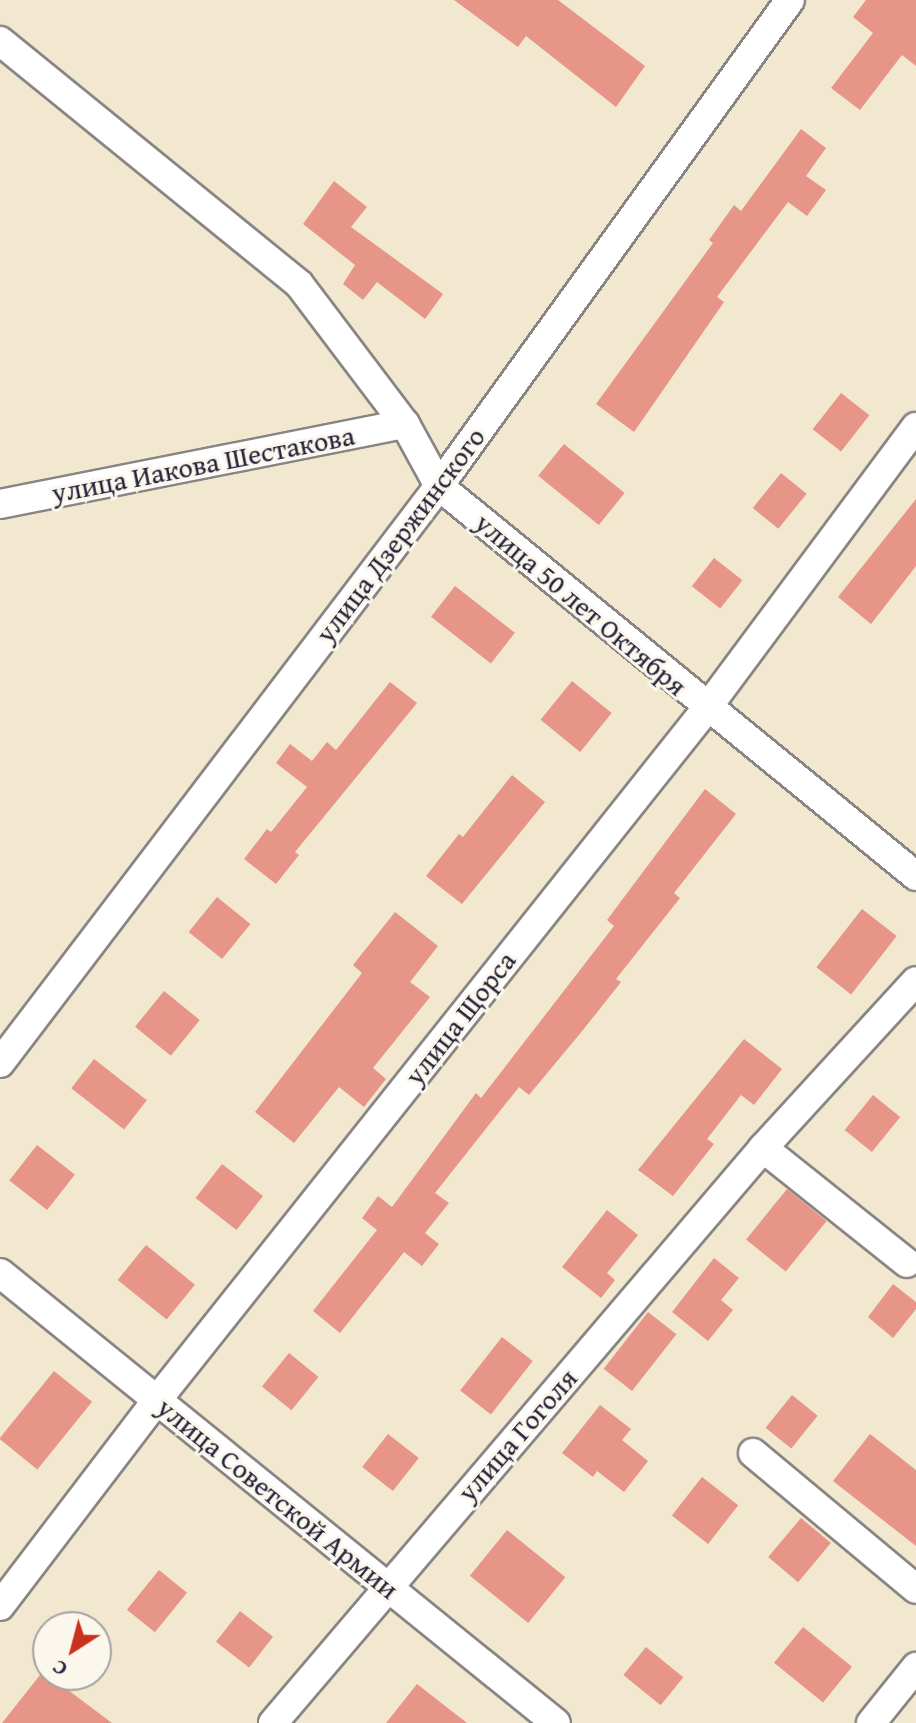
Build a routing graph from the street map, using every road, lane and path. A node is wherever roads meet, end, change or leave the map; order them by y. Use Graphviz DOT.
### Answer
graph roads {
  1 [pos="790,0"];
  2 [pos="0,41"];
  3 [pos="405,424"];
  4 [pos="916,427"];
  5 [pos="439,486"];
  6 [pos="0,504"];
  7 [pos="707,708"];
  8 [pos="916,876"];
  9 [pos="916,981"];
  10 [pos="0,1063"];
  11 [pos="763,1148"];
  12 [pos="907,1263"];
  13 [pos="0,1273"];
  14 [pos="157,1400"];
  15 [pos="753,1453"];
  16 [pos="388,1586"];
  17 [pos="916,1589"];
  18 [pos="0,1606"];
  19 [pos="916,1667"];
  20 [pos="273,1723"];
  21 [pos="556,1723"];
  22 [pos="871,1723"];
  1 -- 5 [label="street, улица Дзержинского"];
  2 -- 3 [label="street, улица 50 лет Октября"];
  3 -- 5 [label="street, улица 50 лет Октября"];
  3 -- 6 [label="street, улица Иакова Шестакова"];
  4 -- 7 [label="street, улица Щорса"];
  5 -- 7 [label="street, улица 50 лет Октября"];
  5 -- 10 [label="street, улица Дзержинского"];
  7 -- 8 [label="street, улица 50 лет Октября"];
  7 -- 14 [label="street, улица Щорса"];
  9 -- 11 [label="street, улица Гоголя"];
  11 -- 12 [label="street"];
  11 -- 16 [label="street, улица Гоголя"];
  13 -- 14 [label="street, улица Советской Армии"];
  14 -- 16 [label="street, улица Советской Армии"];
  14 -- 18 [label="street, улица Щорса"];
  15 -- 17 [label="street"];
  16 -- 20 [label="street, улица Гоголя"];
  16 -- 21 [label="street, улица Советской Армии"];
  19 -- 22 [label="street"];
}
